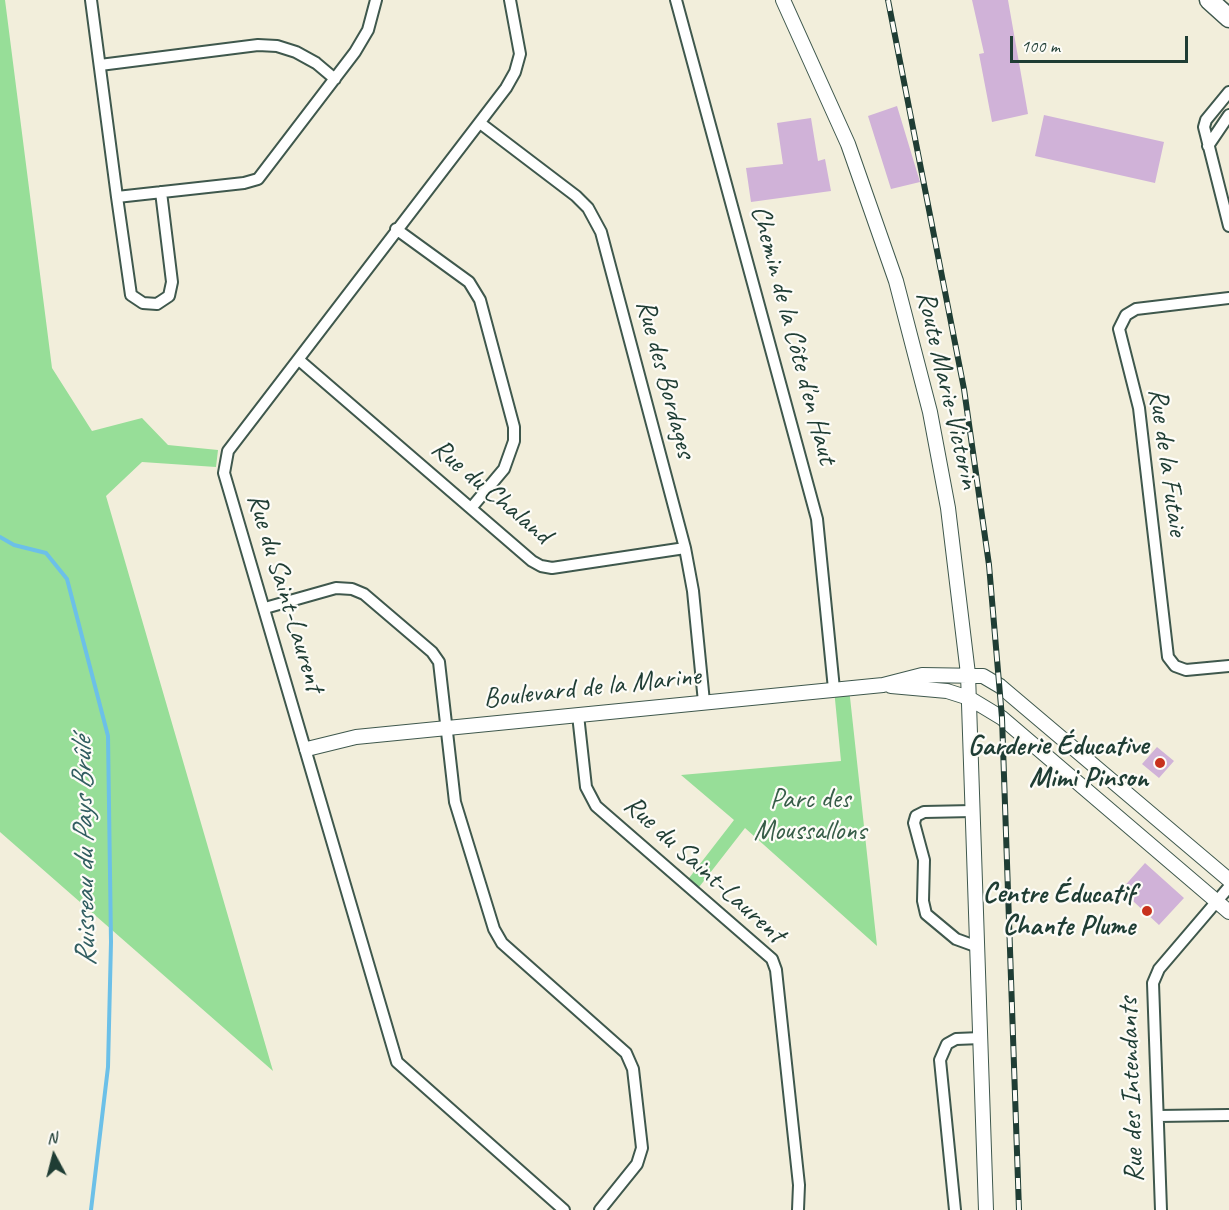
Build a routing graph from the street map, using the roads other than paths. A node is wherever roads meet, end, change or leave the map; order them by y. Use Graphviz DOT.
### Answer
graph roads {
  1 [pos="91,0"];
  2 [pos="376,0"];
  3 [pos="510,0"];
  4 [pos="676,0"];
  5 [pos="783,0"];
  6 [pos="1209,0"];
  7 [pos="1229,18"];
  8 [pos="100,65"];
  9 [pos="335,79"];
  10 [pos="1229,93"];
  11 [pos="1229,115"];
  12 [pos="480,123"];
  13 [pos="1208,146"];
  14 [pos="161,192"];
  15 [pos="117,197"];
  16 [pos="1229,226"];
  17 [pos="396,229"];
  18 [pos="1229,298"];
  19 [pos="299,360"];
  20 [pos="472,507"];
  21 [pos="685,548"];
  22 [pos="265,608"];
  23 [pos="1229,666"];
  24 [pos="968,674"];
  25 [pos="883,685"];
  26 [pos="834,689"];
  27 [pos="969,698"];
  28 [pos="704,702"];
  29 [pos="578,715"];
  30 [pos="447,728"];
  31 [pos="307,749"];
  32 [pos="1143,807"];
  33 [pos="973,811"];
  34 [pos="1128,825"];
  35 [pos="1229,880"];
  36 [pos="1229,887"];
  37 [pos="1217,901"];
  38 [pos="1229,912"];
  39 [pos="978,947"];
  40 [pos="981,1038"];
  41 [pos="1229,1115"];
  42 [pos="1158,1116"];
  43 [pos="564,1210"];
  44 [pos="600,1210"];
  45 [pos="798,1210"];
  46 [pos="956,1210"];
  47 [pos="986,1210"];
  48 [pos="1161,1210"];
  1 -- 8 [label="street"];
  2 -- 9 [label="street"];
  3 -- 12 [label="street, Rue du Saint-Laurent"];
  4 -- 26 [label="street, Chemin de la Côte d'en Haut"];
  5 -- 24 [label="street, Route Marie-Victorin"];
  6 -- 7 [label="highway"];
  8 -- 9 [label="street"];
  8 -- 15 [label="street"];
  9 -- 14 [label="street"];
  10 -- 13 [label="street"];
  11 -- 13 [label="street"];
  12 -- 17 [label="street, Rue du Saint-Laurent"];
  12 -- 21 [label="street, Rue des Bordages"];
  13 -- 16 [label="street"];
  14 -- 15 [label="street"];
  14 -- 15 [label="street"];
  17 -- 19 [label="street, Rue du Saint-Laurent"];
  17 -- 20 [label="street"];
  18 -- 23 [label="street, Rue de la Futaie"];
  19 -- 20 [label="street, Rue du Chaland"];
  19 -- 22 [label="street, Rue du Saint-Laurent"];
  20 -- 21 [label="street, Rue du Chaland"];
  21 -- 28 [label="street, Rue des Bordages"];
  22 -- 30 [label="street"];
  22 -- 31 [label="street, Rue du Saint-Laurent"];
  24 -- 25 [label="street, Boulevard de la Marine"];
  24 -- 27 [label="street, Route Marie-Victorin"];
  24 -- 32 [label="street, Boulevard de la Marine"];
  25 -- 26 [label="street, Boulevard de la Marine"];
  25 -- 27 [label="street, Boulevard de la Marine"];
  26 -- 28 [label="street, Boulevard de la Marine"];
  27 -- 33 [label="street, Route Marie-Victorin"];
  27 -- 34 [label="street, Boulevard de la Marine"];
  28 -- 29 [label="street, Boulevard de la Marine"];
  29 -- 30 [label="street, Boulevard de la Marine"];
  29 -- 45 [label="street, Rue du Saint-Laurent"];
  30 -- 31 [label="street, Boulevard de la Marine"];
  30 -- 44 [label="street"];
  31 -- 43 [label="street, Rue du Saint-Laurent"];
  32 -- 34 [label="street"];
  32 -- 35 [label="street, Boulevard de la Marine"];
  33 -- 39 [label="street, Route Marie-Victorin"];
  33 -- 39 [label="street"];
  34 -- 37 [label="street, Boulevard de la Marine"];
  36 -- 37 [label="street, Rue des Intendants"];
  37 -- 38 [label="street, Boulevard de la Marine"];
  37 -- 42 [label="street, Rue des Intendants"];
  39 -- 40 [label="street, Route Marie-Victorin"];
  40 -- 46 [label="street"];
  40 -- 47 [label="street, Route Marie-Victorin"];
  41 -- 42 [label="street"];
  42 -- 48 [label="street, Rue des Intendants"];
}
